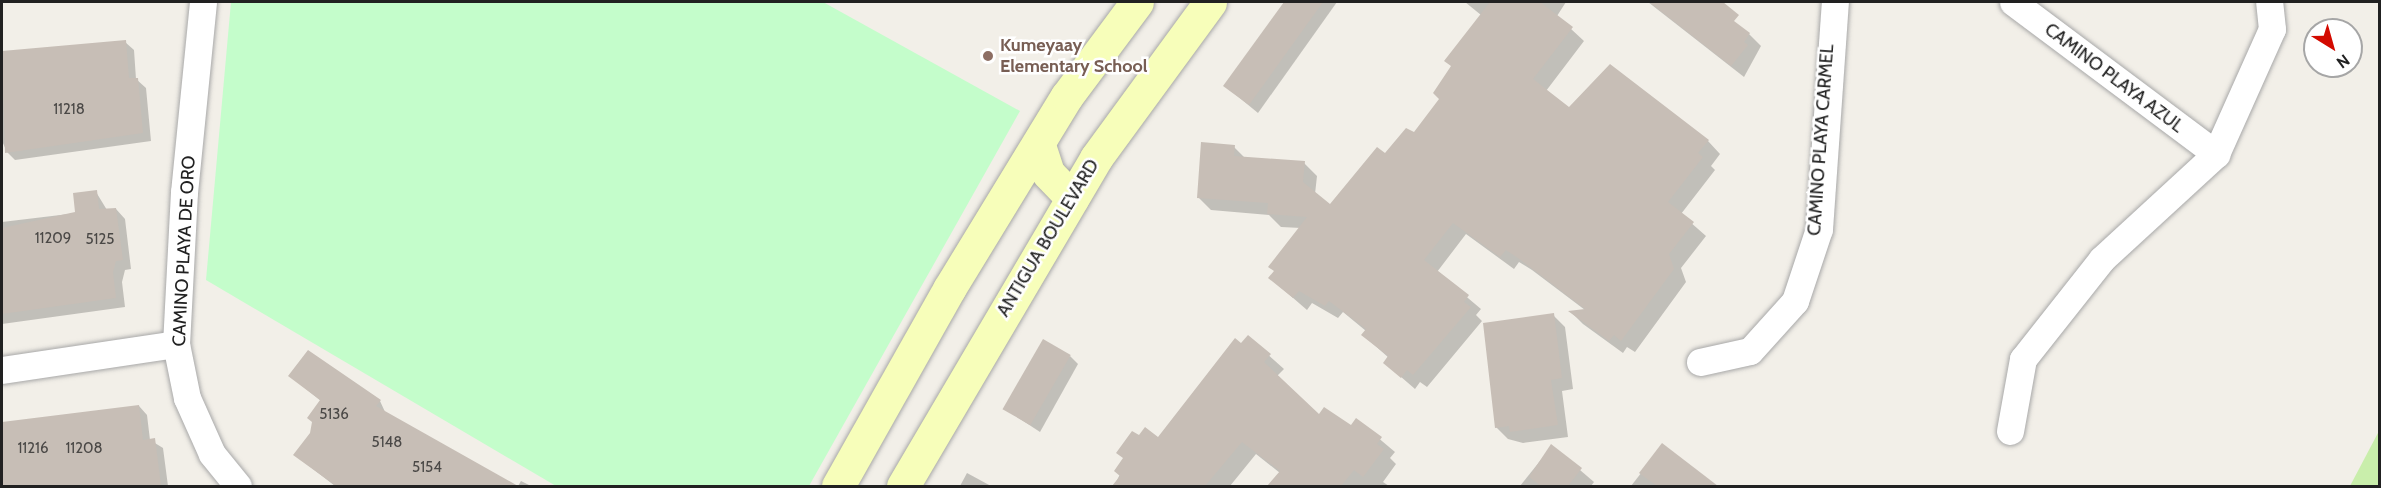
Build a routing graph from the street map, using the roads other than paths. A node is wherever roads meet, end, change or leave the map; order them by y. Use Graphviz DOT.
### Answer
graph roads {
  1 [pos="203,2"];
  2 [pos="1137,2"];
  3 [pos="1210,2"];
  4 [pos="1835,2"];
  5 [pos="2013,2"];
  6 [pos="2269,2"];
  7 [pos="1039,145"];
  8 [pos="2216,154"];
  9 [pos="1072,198"];
  10 [pos="176,344"];
  11 [pos="1700,362"];
  12 [pos="2,370"];
  13 [pos="2010,431"];
  14 [pos="238,486"];
  15 [pos="838,486"];
  16 [pos="903,486"];
  1 -- 10 [label="street, CAMINO PLAYA DE ORO"];
  2 -- 7 [label="main road"];
  3 -- 9 [label="main road, ANTIGUA BOULEVARD"];
  4 -- 11 [label="street, CAMINO PLAYA CARMEL"];
  5 -- 8 [label="street, CAMINO PLAYA AZUL"];
  6 -- 8 [label="street"];
  7 -- 9 [label="main road"];
  7 -- 15 [label="main road"];
  8 -- 13 [label="street"];
  9 -- 16 [label="main road, ANTIGUA BOULEVARD"];
  10 -- 12 [label="street"];
  10 -- 14 [label="street, CAMINO PLAYA DE ORO"];
}
